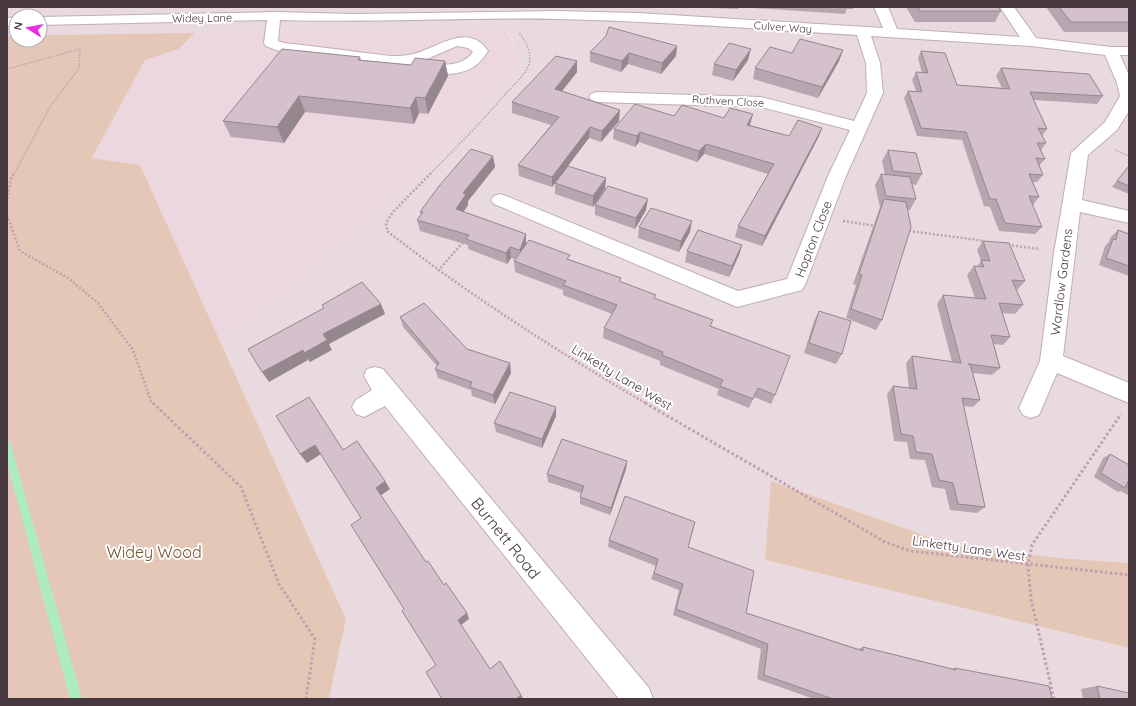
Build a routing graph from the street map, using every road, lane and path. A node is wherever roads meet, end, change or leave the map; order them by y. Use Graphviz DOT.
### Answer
graph roads {
  1 [pos="881,7"];
  2 [pos="1007,7"];
  3 [pos="200,12"];
  4 [pos="357,12"];
  5 [pos="438,12"];
  6 [pos="274,16"];
  7 [pos="500,17"];
  8 [pos="48,21"];
  9 [pos="863,32"];
  10 [pos="892,33"];
  11 [pos="1031,42"];
  12 [pos="1110,51"];
  13 [pos="1129,51"];
  14 [pos="400,61"];
  15 [pos="7,69"];
  16 [pos="1128,96"];
  17 [pos="597,97"];
  18 [pos="860,127"];
  19 [pos="8,192"];
  20 [pos="7,199"];
  21 [pos="500,200"];
  22 [pos="1073,204"];
  23 [pos="7,215"];
  24 [pos="1129,217"];
  25 [pos="821,218"];
  26 [pos="884,227"];
  27 [pos="907,230"];
  28 [pos="469,235"];
  29 [pos="985,242"];
  30 [pos="1001,244"];
  31 [pos="1064,253"];
  32 [pos="438,271"];
  33 [pos="1052,361"];
  34 [pos="1127,401"];
  35 [pos="364,408"];
  36 [pos="1031,408"];
  37 [pos="1028,566"];
  38 [pos="1129,575"];
  39 [pos="306,699"];
  40 [pos="638,699"];
  41 [pos="1054,699"];
  1 -- 10 [label="street"];
  2 -- 11 [label="street"];
  3 -- 6 [label="street, Widey Lane"];
  3 -- 8 [label="street, Widey Lane"];
  4 -- 5 [label="street, Widey Lane"];
  4 -- 6 [label="street, Widey Lane"];
  5 -- 7 [label="street, Culver Way"];
  6 -- 14 [label="street"];
  7 -- 9 [label="street, Culver Way"];
  7 -- 32 [label="path, Linketty Lane West"];
  9 -- 10 [label="street, Culver Way"];
  9 -- 18 [label="street, Hopton Close"];
  10 -- 11 [label="street, Culver Way"];
  11 -- 12 [label="street, Culver Way"];
  12 -- 13 [label="street, Culver Way"];
  12 -- 16 [label="street, Wardlow Gardens"];
  15 -- 19 [label="path"];
  16 -- 22 [label="street, Wardlow Gardens"];
  17 -- 18 [label="street, Ruthven Close"];
  18 -- 25 [label="street, Hopton Close"];
  19 -- 20 [label="path"];
  21 -- 25 [label="street, Hopton Close"];
  22 -- 24 [label="street"];
  22 -- 31 [label="street, Wardlow Gardens"];
  23 -- 39 [label="path"];
  25 -- 26 [label="path"];
  27 -- 29 [label="path"];
  28 -- 32 [label="path"];
  30 -- 31 [label="path"];
  31 -- 33 [label="street, Wardlow Gardens"];
  32 -- 37 [label="path, Linketty Lane West"];
  33 -- 34 [label="street"];
  33 -- 36 [label="street, Wardlow Gardens"];
  34 -- 37 [label="path"];
  35 -- 40 [label="street, Burnett Road"];
  37 -- 38 [label="path, Linketty Lane West"];
  37 -- 41 [label="path"];
}
